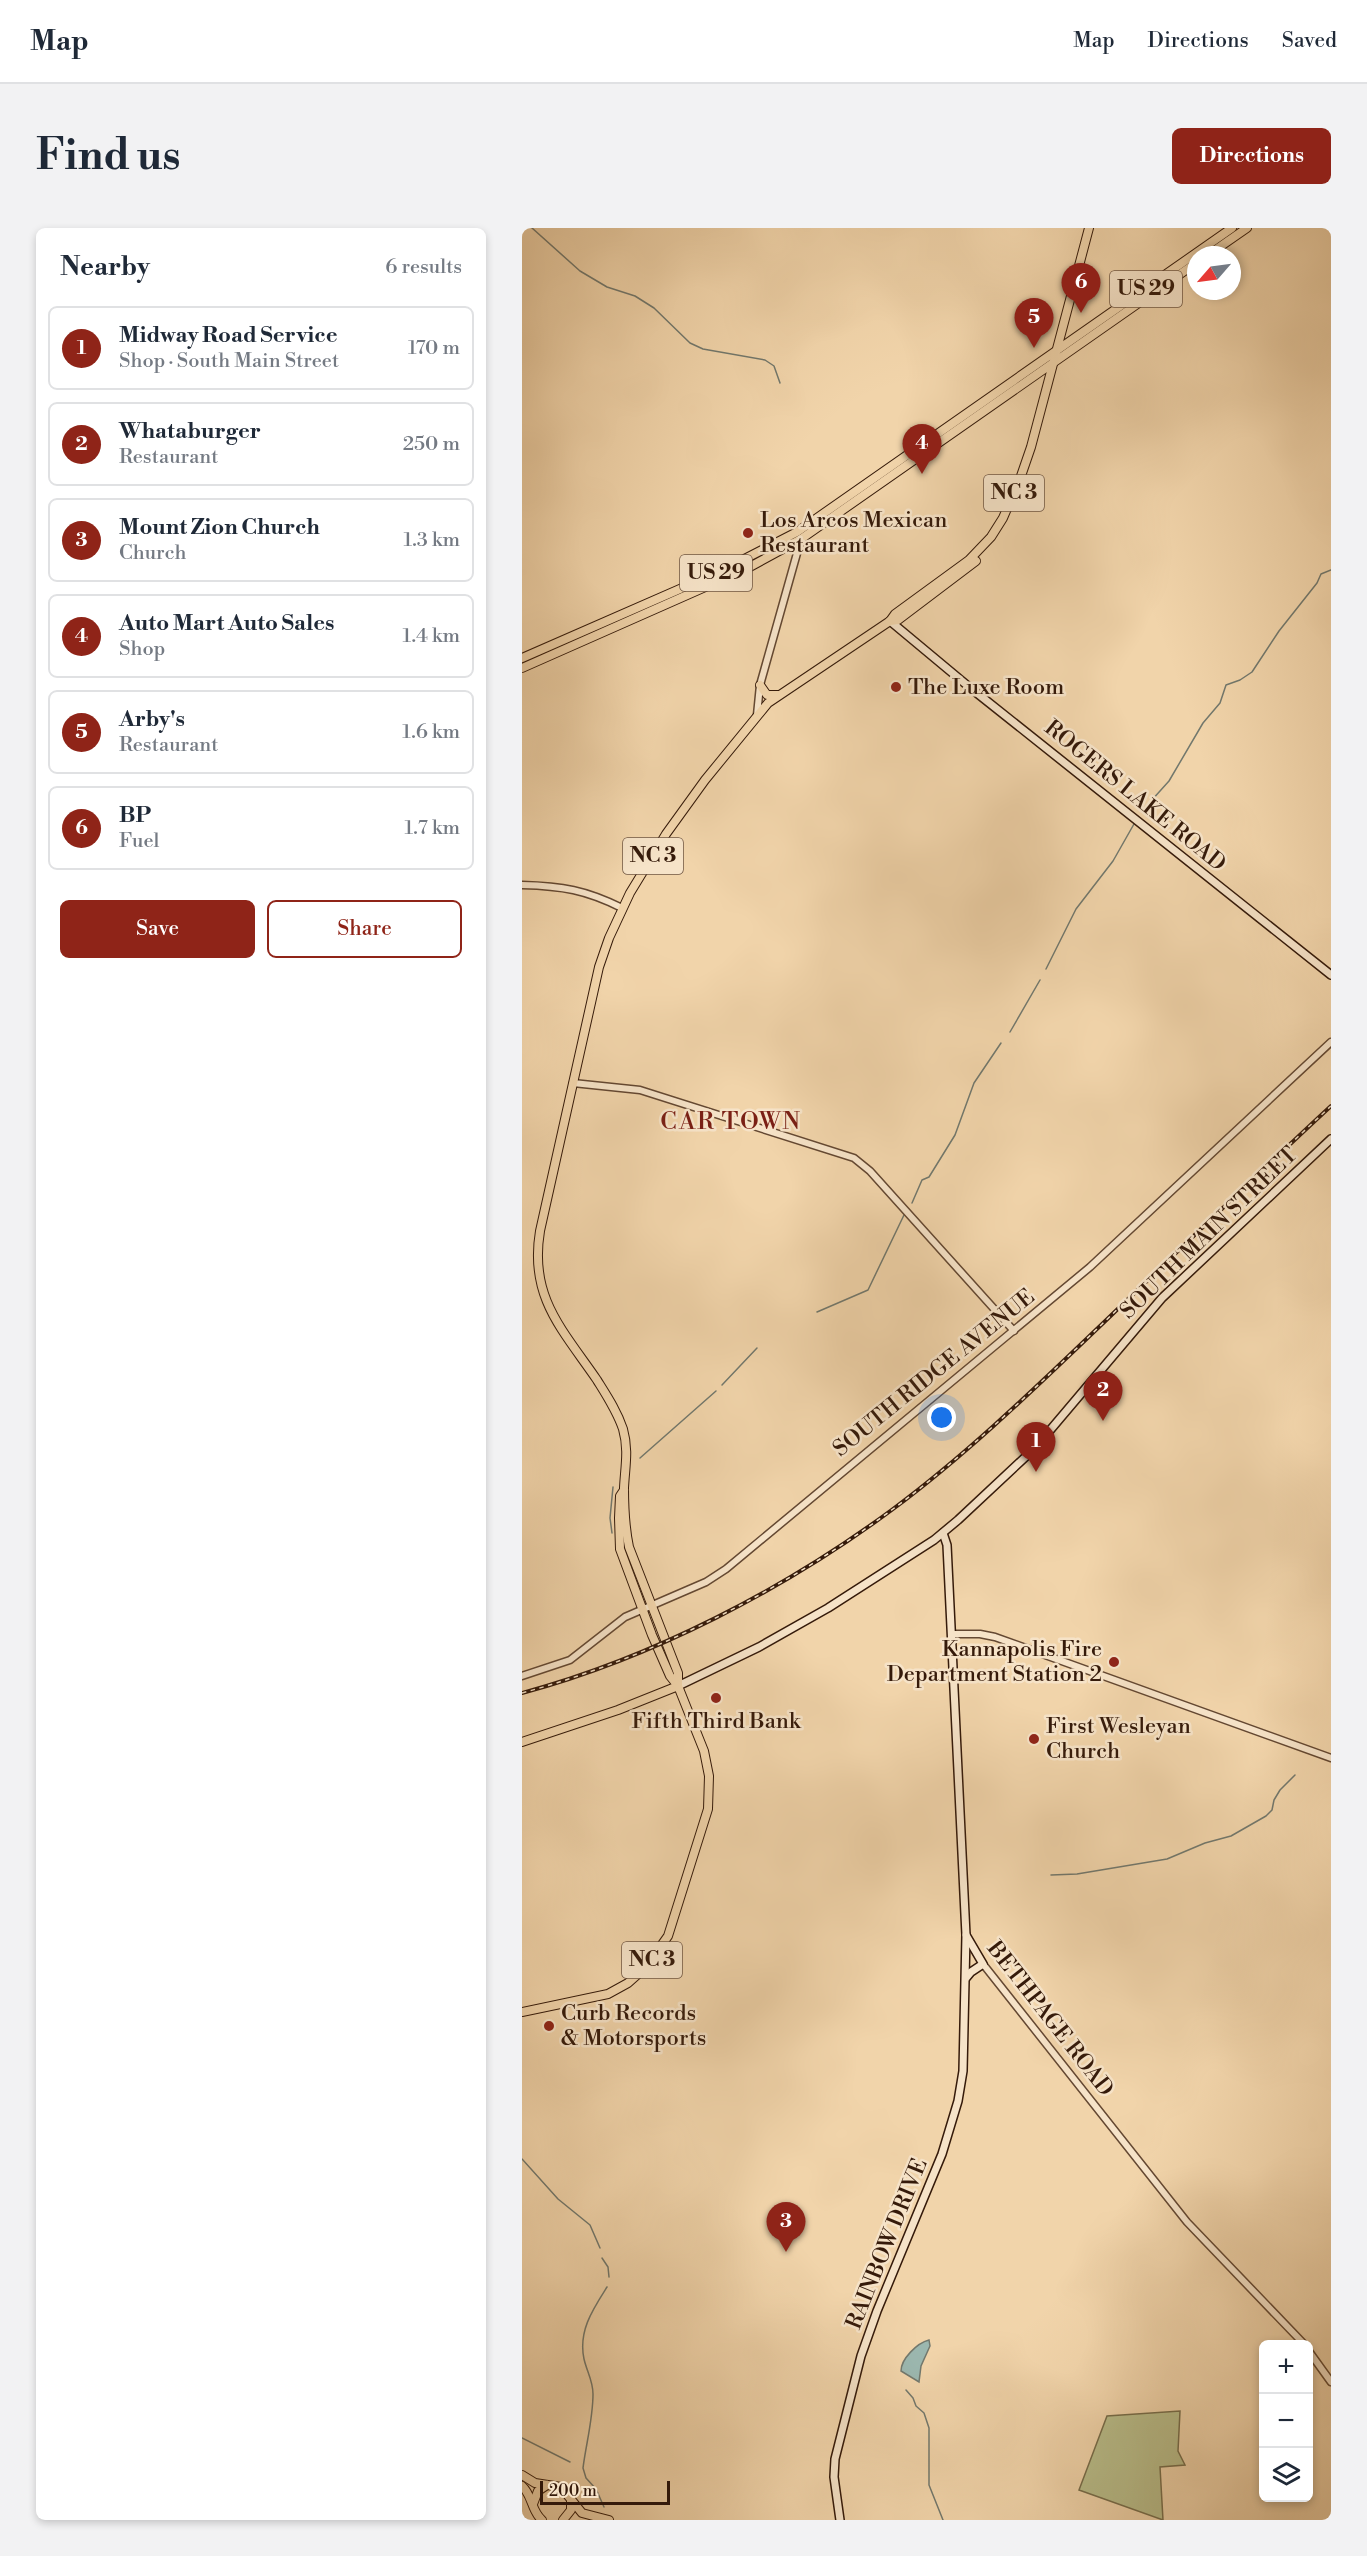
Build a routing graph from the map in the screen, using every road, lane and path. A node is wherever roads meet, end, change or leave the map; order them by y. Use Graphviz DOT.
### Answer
graph roads {
  1 [pos="1090,228"];
  2 [pos="1232,228"];
  3 [pos="1247,228"];
  4 [pos="1221,246"];
  5 [pos="1187,269"];
  6 [pos="1055,357"];
  7 [pos="1027,382"];
  8 [pos="1045,391"];
  9 [pos="945,428"];
  10 [pos="926,453"];
  11 [pos="806,526"];
  12 [pos="801,539"];
  13 [pos="890,621"];
  14 [pos="528,659"];
  15 [pos="522,668"];
  16 [pos="760,685"];
  17 [pos="778,695"];
  18 [pos="757,715"];
  19 [pos="522,885"];
  20 [pos="622,908"];
  21 [pos="1331,975"];
  22 [pos="1331,1042"];
  23 [pos="573,1083"];
  24 [pos="1331,1139"];
  25 [pos="1014,1331"];
  26 [pos="624,1490"];
  27 [pos="943,1533"];
  28 [pos="620,1549"];
  29 [pos="638,1573"];
  30 [pos="650,1605"];
  31 [pos="642,1608"];
  32 [pos="952,1634"];
  33 [pos="522,1676"];
  34 [pos="678,1686"];
  35 [pos="522,1742"];
  36 [pos="1331,1758"];
  37 [pos="966,1935"];
  38 [pos="982,1962"];
  39 [pos="966,1968"];
  40 [pos="965,1979"];
  41 [pos="522,2012"];
  42 [pos="1300,2340"];
  43 [pos="1313,2357"];
  44 [pos="1331,2382"];
  45 [pos="522,2475"];
  46 [pos="547,2485"];
  47 [pos="522,2486"];
  48 [pos="570,2495"];
  49 [pos="534,2512"];
  50 [pos="542,2520"];
  51 [pos="563,2520"];
  52 [pos="609,2520"];
  53 [pos="840,2520"];
  1 -- 6 [label="main road, NC 3"];
  2 -- 6 [label="main road, US 29"];
  3 -- 4 [label="main road, US 29"];
  5 -- 6 [label="main road, US 29"];
  6 -- 7 [label="main road, US 29"];
  6 -- 8 [label="main road, NC 3"];
  6 -- 9 [label="main road, US 29"];
  6 -- 13 [label="main road, NC 3"];
  7 -- 8 [label="main road"];
  7 -- 10 [label="main road, US 29"];
  8 -- 13 [label="main road, NC 3"];
  9 -- 10 [label="main road, US 29"];
  9 -- 11 [label="main road, US 29"];
  10 -- 12 [label="main road, US 29"];
  11 -- 12 [label="street"];
  11 -- 14 [label="main road, US 29"];
  12 -- 14 [label="main road, US 29"];
  12 -- 16 [label="street"];
  13 -- 17 [label="main road, NC 3"];
  13 -- 21 [label="main road, ROGERS LAKE ROAD"];
  14 -- 15 [label="main road, US 29"];
  16 -- 17 [label="main road"];
  16 -- 18 [label="street"];
  17 -- 18 [label="main road, NC 3"];
  18 -- 20 [label="main road, NC 3"];
  19 -- 20 [label="street"];
  20 -- 23 [label="main road, NC 3"];
  22 -- 25 [label="street, SOUTH RIDGE AVENUE"];
  23 -- 25 [label="street"];
  23 -- 26 [label="main road, NC 3"];
  24 -- 27 [label="main road, SOUTH MAIN STREET"];
  25 -- 30 [label="street, SOUTH RIDGE AVENUE"];
  26 -- 28 [label="main road, NC 3"];
  26 -- 29 [label="main road, NC 3"];
  27 -- 32 [label="main road, BETHPAGE ROAD"];
  27 -- 34 [label="main road, SOUTH MAIN STREET"];
  28 -- 29 [label="main road"];
  28 -- 31 [label="main road, NC 3"];
  29 -- 30 [label="main road, NC 3"];
  30 -- 31 [label="street, SOUTH RIDGE AVENUE"];
  30 -- 34 [label="main road, NC 3"];
  31 -- 33 [label="street, SOUTH RIDGE AVENUE"];
  31 -- 34 [label="main road, NC 3"];
  32 -- 36 [label="street"];
  32 -- 37 [label="main road, BETHPAGE ROAD"];
  34 -- 35 [label="main road, SOUTH MAIN STREET"];
  34 -- 41 [label="main road, NC 3"];
  37 -- 38 [label="main road, BETHPAGE ROAD"];
  37 -- 39 [label="main road, RAINBOW DRIVE"];
  38 -- 39 [label="main road"];
  38 -- 40 [label="main road"];
  38 -- 42 [label="street, BETHPAGE ROAD"];
  39 -- 40 [label="main road, RAINBOW DRIVE"];
  40 -- 53 [label="main road, RAINBOW DRIVE"];
  43 -- 44 [label="street"];
  45 -- 46 [label="main road"];
  46 -- 48 [label="main road"];
  46 -- 49 [label="main road"];
  47 -- 49 [label="main road"];
  48 -- 51 [label="main road"];
  48 -- 52 [label="main road"];
  49 -- 50 [label="main road"];
}
